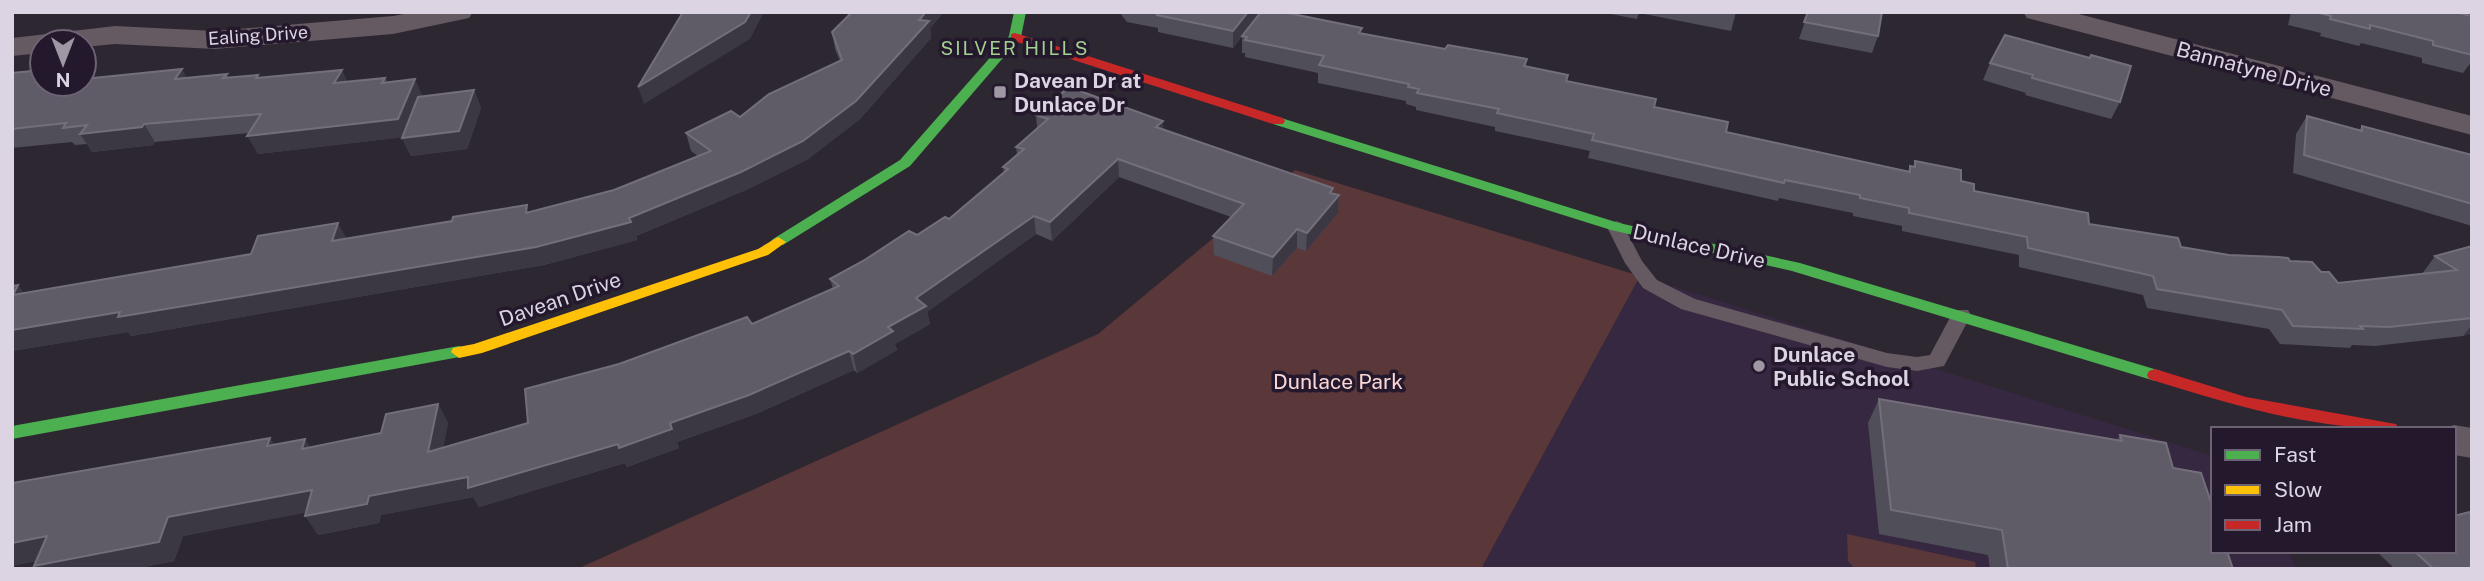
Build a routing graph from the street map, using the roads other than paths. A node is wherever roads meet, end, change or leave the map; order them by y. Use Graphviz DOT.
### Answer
graph roads {
  1 [pos="459,12"];
  2 [pos="1020,12"];
  3 [pos="2037,12"];
  4 [pos="98,37"];
  5 [pos="1014,37"];
  6 [pos="2472,126"];
  7 [pos="1616,227"];
  8 [pos="1961,315"];
  9 [pos="2378,427"];
  10 [pos="12,433"];
  1 -- 4 [label="street, Ealing Drive"];
  2 -- 5 [label="street, Davean Drive"];
  3 -- 6 [label="street, Bannatyne Drive"];
  5 -- 7 [label="street, Dunlace Drive"];
  5 -- 10 [label="street, Davean Drive"];
  7 -- 8 [label="street, Dunlace Drive"];
  7 -- 8 [label="lane"];
  8 -- 9 [label="street, Dunlace Drive"];
}
